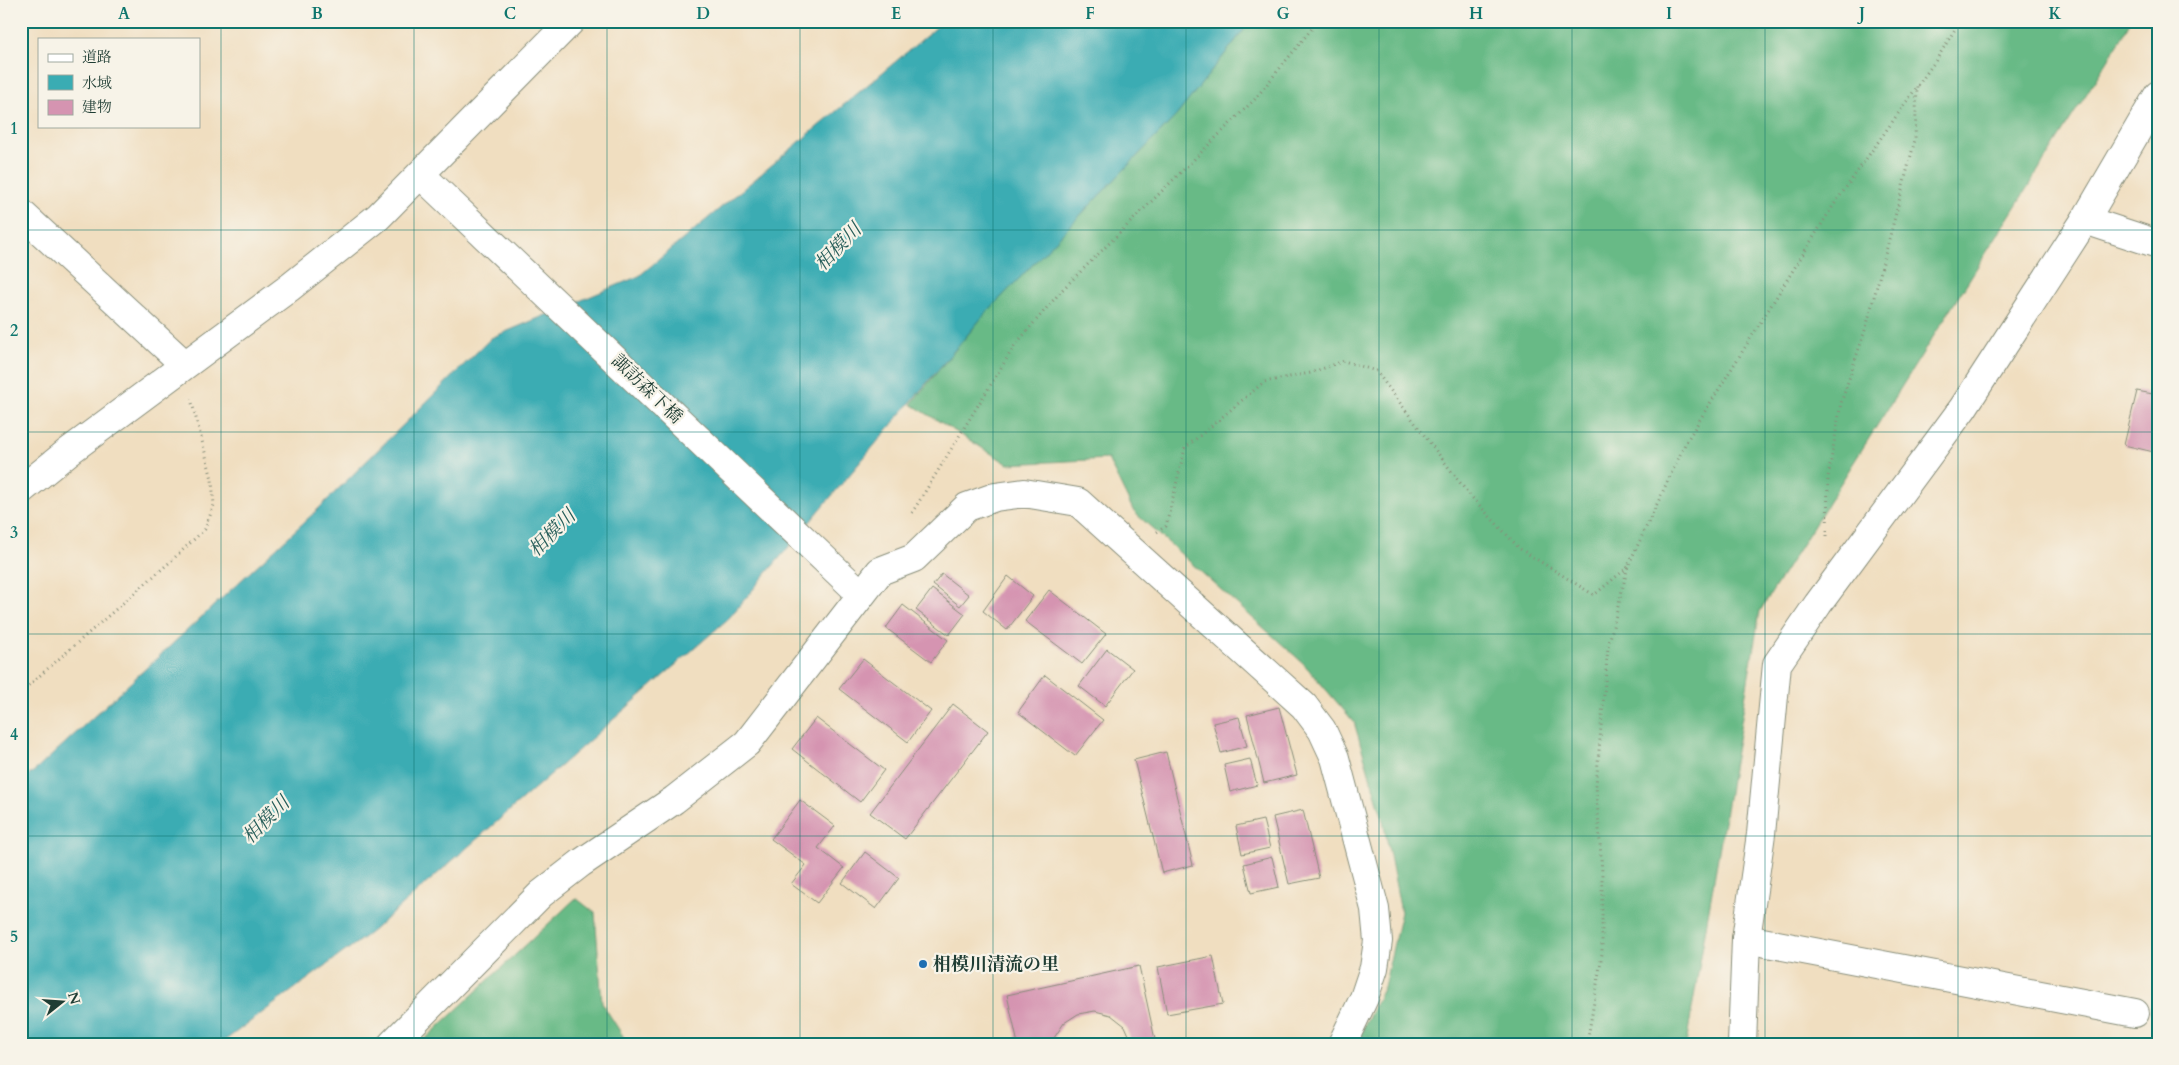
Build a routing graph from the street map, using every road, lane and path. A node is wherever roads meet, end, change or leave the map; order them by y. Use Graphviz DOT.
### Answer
graph roads {
  1 [pos="571,21"];
  2 [pos="1318,21"];
  3 [pos="1960,21"];
  4 [pos="1917,86"];
  5 [pos="2158,95"];
  6 [pos="421,175"];
  7 [pos="21,214"];
  8 [pos="2085,220"];
  9 [pos="2158,244"];
  10 [pos="184,364"];
  11 [pos="21,490"];
  12 [pos="908,520"];
  13 [pos="1827,541"];
  14 [pos="1122,542"];
  15 [pos="1628,566"];
  16 [pos="855,588"];
  17 [pos="21,692"];
  18 [pos="1746,939"];
  19 [pos="2135,1013"];
  20 [pos="392,1044"];
  21 [pos="1342,1044"];
  22 [pos="1588,1044"];
  23 [pos="1742,1044"];
  1 -- 6 [label="street"];
  2 -- 12 [label="path"];
  3 -- 4 [label="path"];
  4 -- 13 [label="path"];
  4 -- 15 [label="path"];
  5 -- 8 [label="street"];
  6 -- 10 [label="street"];
  6 -- 16 [label="street, 諏訪森下橋"];
  7 -- 10 [label="street"];
  8 -- 9 [label="street"];
  8 -- 18 [label="street"];
  10 -- 11 [label="street"];
  10 -- 17 [label="path"];
  14 -- 15 [label="path"];
  14 -- 16 [label="street"];
  14 -- 21 [label="street"];
  15 -- 22 [label="path"];
  16 -- 20 [label="street"];
  18 -- 19 [label="street"];
  18 -- 23 [label="street"];
}
